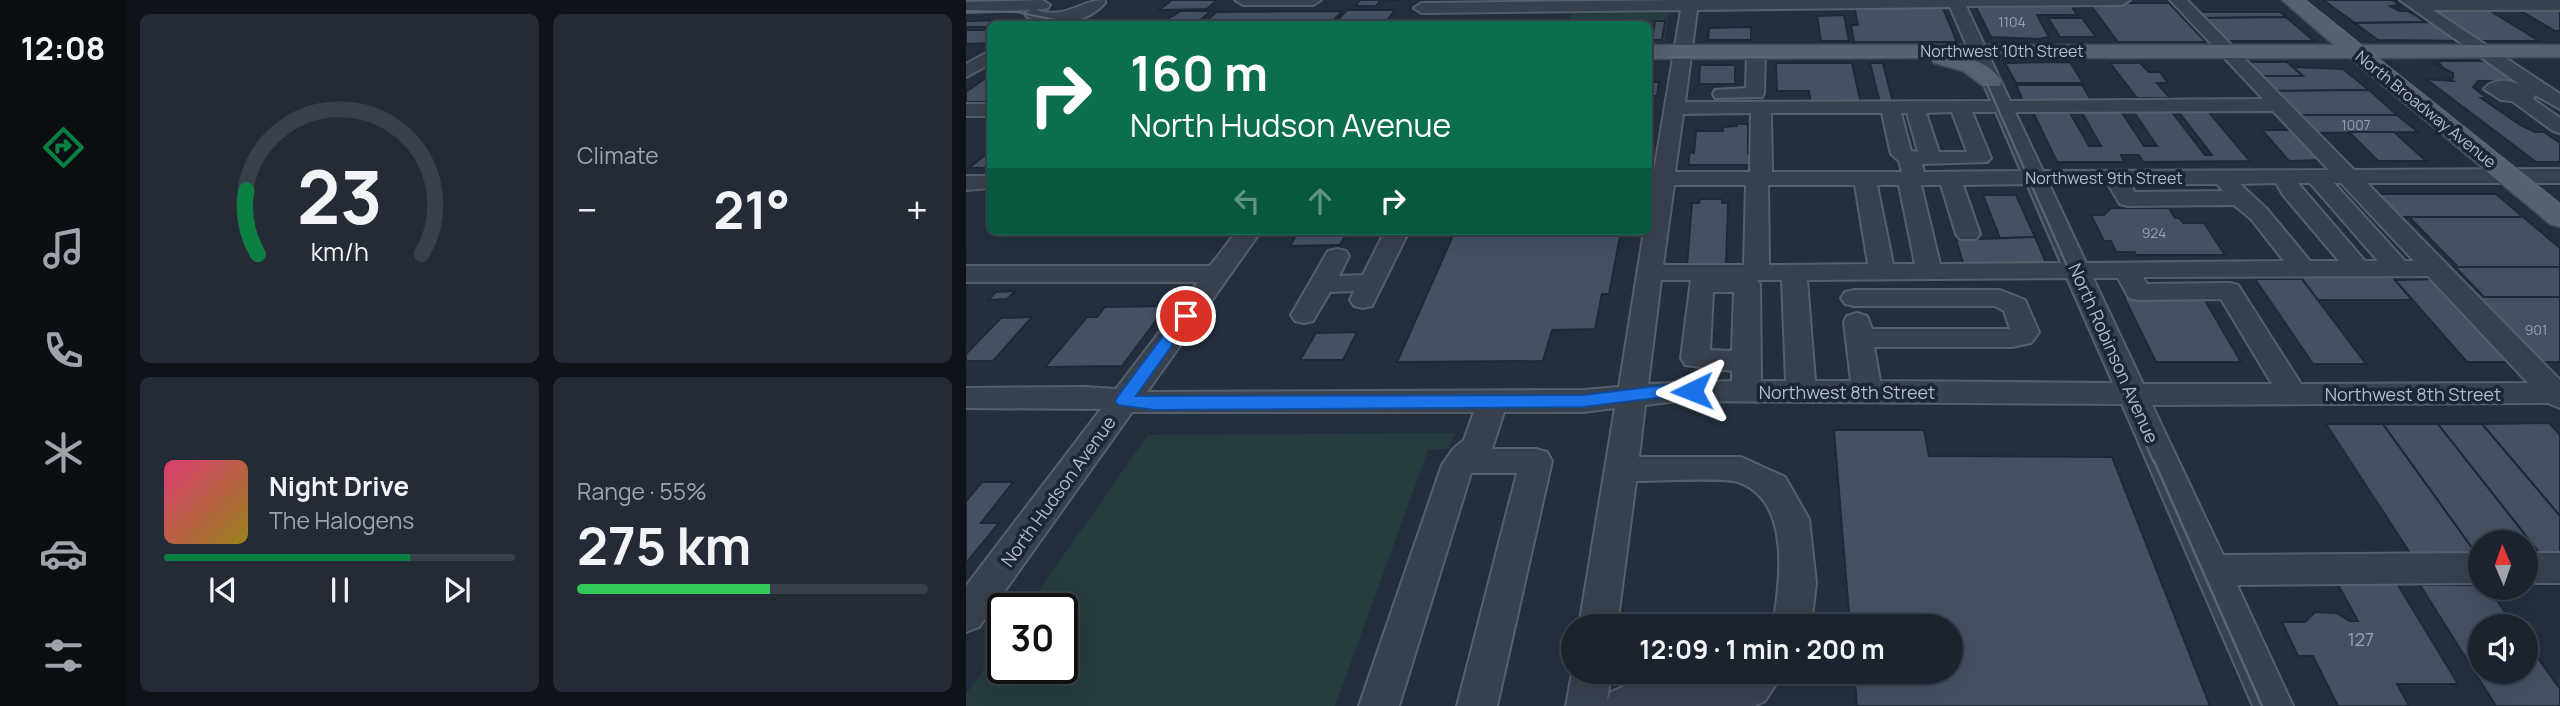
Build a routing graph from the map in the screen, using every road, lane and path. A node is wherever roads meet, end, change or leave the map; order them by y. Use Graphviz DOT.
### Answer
graph roads {
  1 [pos="1243,0"];
  2 [pos="1313,0"];
  3 [pos="2122,0"];
  4 [pos="2178,0"];
  5 [pos="2292,0"];
  6 [pos="1955,1"];
  7 [pos="1096,2"];
  8 [pos="1689,2"];
  9 [pos="1526,3"];
  10 [pos="2411,3"];
  11 [pos="1424,4"];
  12 [pos="2560,5"];
  13 [pos="966,9"];
  14 [pos="1043,12"];
  15 [pos="1069,21"];
  16 [pos="1092,21"];
  17 [pos="1411,21"];
  18 [pos="2226,51"];
  19 [pos="2355,51"];
  20 [pos="2483,51"];
  21 [pos="2560,51"];
  22 [pos="1652,52"];
  23 [pos="1683,52"];
  24 [pos="1756,52"];
  25 [pos="1901,52"];
  26 [pos="1978,52"];
  27 [pos="987,60"];
  28 [pos="966,72"];
  29 [pos="1991,81"];
  30 [pos="2544,92"];
  31 [pos="2560,103"];
  32 [pos="1759,105"];
  33 [pos="2279,105"];
  34 [pos="1675,106"];
  35 [pos="1890,107"];
  36 [pos="1915,107"];
  37 [pos="1960,107"];
  38 [pos="2003,107"];
  39 [pos="966,110"];
  40 [pos="987,110"];
  41 [pos="2560,127"];
  42 [pos="1915,168"];
  43 [pos="2560,176"];
  44 [pos="2283,177"];
  45 [pos="2316,177"];
  46 [pos="2348,177"];
  47 [pos="2509,177"];
  48 [pos="1865,178"];
  49 [pos="1950,178"];
  50 [pos="2035,178"];
  51 [pos="2115,178"];
  52 [pos="2224,178"];
  53 [pos="1656,179"];
  54 [pos="1759,179"];
  55 [pos="987,182"];
  56 [pos="966,183"];
  57 [pos="2240,198"];
  58 [pos="2560,218"];
  59 [pos="1652,233"];
  60 [pos="1968,234"];
  61 [pos="1246,235"];
  62 [pos="1395,235"];
  63 [pos="1652,235"];
  64 [pos="1337,256"];
  65 [pos="2301,268"];
  66 [pos="2358,268"];
  67 [pos="2398,268"];
  68 [pos="2436,268"];
  69 [pos="2077,269"];
  70 [pos="2126,269"];
  71 [pos="1882,270"];
  72 [pos="1929,270"];
  73 [pos="1757,271"];
  74 [pos="1794,271"];
  75 [pos="1850,271"];
  76 [pos="1649,273"];
  77 [pos="966,274"];
  78 [pos="1217,274"];
  79 [pos="1322,284"];
  80 [pos="1854,298"];
  81 [pos="1304,315"];
  82 [pos="1859,338"];
  83 [pos="1695,358"];
  84 [pos="1745,362"];
  85 [pos="1692,391"];
  86 [pos="1746,392"];
  87 [pos="1801,392"];
  88 [pos="1867,393"];
  89 [pos="2132,393"];
  90 [pos="2293,395"];
  91 [pos="2559,395"];
  92 [pos="1632,396"];
  93 [pos="966,398"];
  94 [pos="1124,401"];
  95 [pos="1483,402"];
  96 [pos="1464,459"];
  97 [pos="1621,469"];
  98 [pos="2468,568"];
  99 [pos="2538,568"];
  100 [pos="2560,568"];
  101 [pos="2211,570"];
  102 [pos="981,575"];
  103 [pos="1600,614"];
  104 [pos="1794,614"];
  105 [pos="966,615"];
  106 [pos="1589,684"];
  107 [pos="1755,684"];
  108 [pos="1379,706"];
  109 [pos="1477,706"];
  110 [pos="1586,706"];
  111 [pos="1625,706"];
  112 [pos="2273,706"];
  1 -- 2 [label="street"];
  3 -- 6 [label="street"];
  4 -- 18 [label="street"];
  5 -- 19 [label="main road, North Broadway Avenue"];
  6 -- 8 [label="street"];
  6 -- 26 [label="street, North Robinson Avenue"];
  7 -- 14 [label="street"];
  7 -- 16 [label="street"];
  8 -- 9 [label="street"];
  8 -- 23 [label="street"];
  9 -- 11 [label="street"];
  10 -- 12 [label="street"];
  10 -- 20 [label="street"];
  11 -- 17 [label="street"];
  13 -- 14 [label="street"];
  14 -- 15 [label="street"];
  18 -- 19 [label="main road, Northwest 10th Street"];
  18 -- 26 [label="main road, Northwest 10th Street"];
  18 -- 33 [label="street"];
  19 -- 20 [label="main road, Northwest 10th Street"];
  19 -- 47 [label="main road, North Broadway Avenue"];
  20 -- 21 [label="main road, Northwest 10th Street"];
  20 -- 30 [label="street"];
  22 -- 23 [label="main road, Northwest 10th Street"];
  23 -- 24 [label="main road, Northwest 10th Street"];
  23 -- 34 [label="street"];
  24 -- 25 [label="main road, Northwest 10th Street"];
  24 -- 32 [label="street"];
  25 -- 26 [label="main road, Northwest 10th Street"];
  25 -- 29 [label="main road"];
  26 -- 29 [label="street, North Robinson Avenue"];
  27 -- 28 [label="street"];
  29 -- 38 [label="street, North Robinson Avenue"];
  30 -- 31 [label="street"];
  30 -- 41 [label="street"];
  32 -- 34 [label="street"];
  32 -- 35 [label="street"];
  32 -- 54 [label="street"];
  33 -- 38 [label="street"];
  33 -- 46 [label="street"];
  34 -- 53 [label="street"];
  35 -- 36 [label="street"];
  35 -- 42 [label="street"];
  36 -- 37 [label="street"];
  36 -- 42 [label="street"];
  37 -- 38 [label="street"];
  37 -- 42 [label="street"];
  38 -- 50 [label="street, North Robinson Avenue"];
  39 -- 40 [label="street"];
  42 -- 48 [label="street, Northwest 9th Street"];
  42 -- 49 [label="street, Northwest 9th Street"];
  42 -- 72 [label="street"];
  43 -- 47 [label="street, Northwest 9th Street"];
  44 -- 45 [label="street, Northwest 9th Street"];
  44 -- 52 [label="street, Northwest 9th Street"];
  44 -- 66 [label="street"];
  45 -- 46 [label="street, Northwest 9th Street"];
  45 -- 67 [label="street"];
  46 -- 47 [label="street, Northwest 9th Street"];
  46 -- 68 [label="street"];
  47 -- 58 [label="main road, North Broadway Avenue"];
  48 -- 54 [label="street, Northwest 9th Street"];
  48 -- 71 [label="street"];
  49 -- 50 [label="street, Northwest 9th Street"];
  49 -- 60 [label="street"];
  50 -- 51 [label="street, Northwest 9th Street"];
  50 -- 69 [label="street, North Robinson Avenue"];
  51 -- 52 [label="street, Northwest 9th Street"];
  51 -- 57 [label="street"];
  52 -- 57 [label="street"];
  53 -- 54 [label="street, Northwest 9th Street"];
  53 -- 59 [label="street"];
  54 -- 73 [label="street"];
  55 -- 56 [label="street"];
  57 -- 65 [label="street"];
  61 -- 78 [label="street, North Hudson Avenue"];
  62 -- 79 [label="street"];
  63 -- 76 [label="street"];
  64 -- 79 [label="street"];
  65 -- 66 [label="street"];
  65 -- 70 [label="street"];
  66 -- 67 [label="street"];
  67 -- 68 [label="street"];
  68 -- 91 [label="street"];
  69 -- 70 [label="street"];
  69 -- 72 [label="street"];
  69 -- 89 [label="street, North Robinson Avenue"];
  70 -- 90 [label="street"];
  71 -- 72 [label="street"];
  71 -- 75 [label="street"];
  73 -- 74 [label="street"];
  73 -- 76 [label="street"];
  74 -- 75 [label="street"];
  74 -- 87 [label="street"];
  75 -- 80 [label="street"];
  76 -- 92 [label="street"];
  77 -- 78 [label="street"];
  78 -- 94 [label="street, North Hudson Avenue"];
  79 -- 81 [label="street"];
  80 -- 82 [label="street"];
  80 -- 82 [label="street"];
  82 -- 88 [label="street"];
  83 -- 84 [label="street"];
  83 -- 84 [label="street"];
  83 -- 85 [label="street"];
  84 -- 86 [label="street"];
  85 -- 86 [label="street, Northwest 8th Street"];
  85 -- 92 [label="street, Northwest 8th Street"];
  86 -- 87 [label="street, Northwest 8th Street"];
  87 -- 88 [label="street, Northwest 8th Street"];
  88 -- 89 [label="street, Northwest 8th Street"];
  89 -- 90 [label="street, Northwest 8th Street"];
  89 -- 101 [label="street, North Robinson Avenue"];
  90 -- 91 [label="street, Northwest 8th Street"];
  92 -- 95 [label="street, Northwest 8th Street"];
  92 -- 97 [label="street"];
  93 -- 94 [label="street, Northwest 8th Street"];
  94 -- 95 [label="street, Northwest 8th Street"];
  94 -- 102 [label="street, North Hudson Avenue"];
  95 -- 96 [label="street"];
  96 -- 108 [label="street"];
  96 -- 109 [label="street"];
  97 -- 103 [label="street"];
  97 -- 104 [label="street"];
  98 -- 101 [label="street"];
  99 -- 100 [label="street"];
  101 -- 112 [label="street, North Robinson Avenue"];
  102 -- 105 [label="street, North Hudson Avenue"];
  106 -- 110 [label="street"];
  107 -- 111 [label="street"];
}
